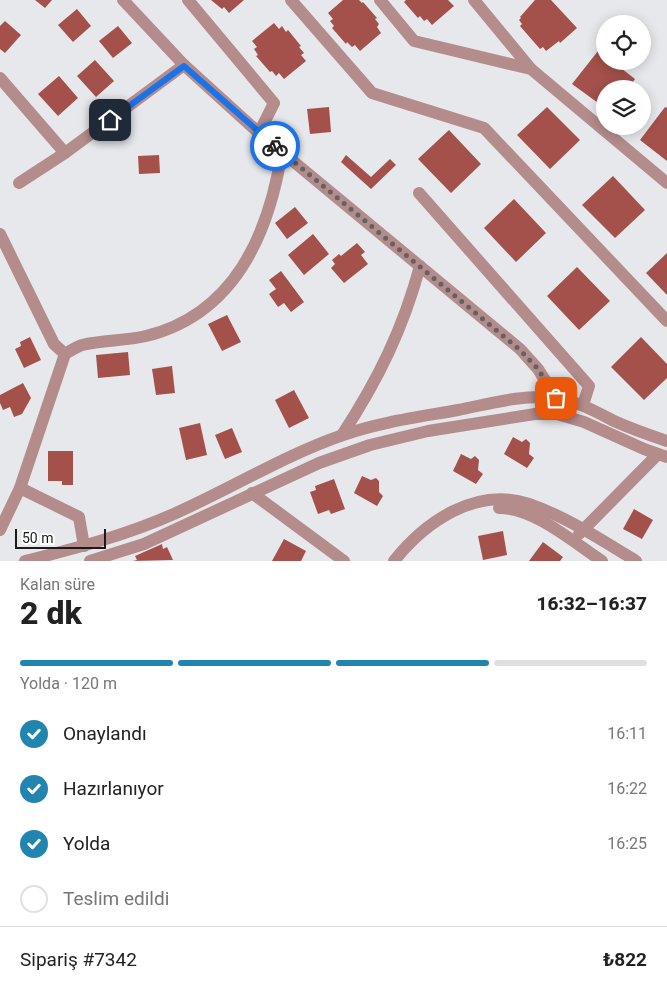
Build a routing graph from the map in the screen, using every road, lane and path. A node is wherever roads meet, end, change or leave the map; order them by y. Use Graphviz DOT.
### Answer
graph roads {
  1 [pos="123,0"];
  2 [pos="188,0"];
  3 [pos="291,0"];
  4 [pos="380,0"];
  5 [pos="474,0"];
  6 [pos="184,66"];
  7 [pos="531,69"];
  8 [pos="0,78"];
  9 [pos="259,133"];
  10 [pos="282,151"];
  11 [pos="65,153"];
  12 [pos="19,183"];
  13 [pos="667,183"];
  14 [pos="419,193"];
  15 [pos="0,234"];
  16 [pos="420,266"];
  17 [pos="667,321"];
  18 [pos="65,354"];
  19 [pos="556,398"];
  20 [pos="583,405"];
  21 [pos="342,435"];
  22 [pos="667,441"];
  23 [pos="663,455"];
  24 [pos="20,488"];
  25 [pos="252,493"];
  26 [pos="584,529"];
  27 [pos="0,530"];
  28 [pos="572,541"];
  29 [pos="84,546"];
  30 [pos="25,561"];
  31 [pos="90,561"];
  32 [pos="344,561"];
  33 [pos="394,561"];
  34 [pos="404,561"];
  35 [pos="602,561"];
  36 [pos="636,561"];
  1 -- 6 [label="street"];
  2 -- 9 [label="street"];
  3 -- 17 [label="street"];
  4 -- 7 [label="street"];
  5 -- 7 [label="street"];
  6 -- 9 [label="street"];
  6 -- 11 [label="street"];
  7 -- 13 [label="street"];
  8 -- 11 [label="street"];
  9 -- 10 [label="street"];
  10 -- 16 [label="street"];
  10 -- 18 [label="street"];
  11 -- 12 [label="street"];
  14 -- 20 [label="street"];
  15 -- 18 [label="street"];
  16 -- 19 [label="street"];
  16 -- 21 [label="street"];
  18 -- 24 [label="street"];
  19 -- 20 [label="street"];
  19 -- 21 [label="street"];
  20 -- 22 [label="street"];
  21 -- 29 [label="street"];
  23 -- 25 [label="street"];
  23 -- 26 [label="street"];
  24 -- 27 [label="street"];
  24 -- 29 [label="street"];
  25 -- 31 [label="street"];
  25 -- 32 [label="street"];
  26 -- 28 [label="street"];
  26 -- 33 [label="street"];
  26 -- 36 [label="street"];
  28 -- 34 [label="street"];
  28 -- 35 [label="street"];
  29 -- 30 [label="street"];
}
